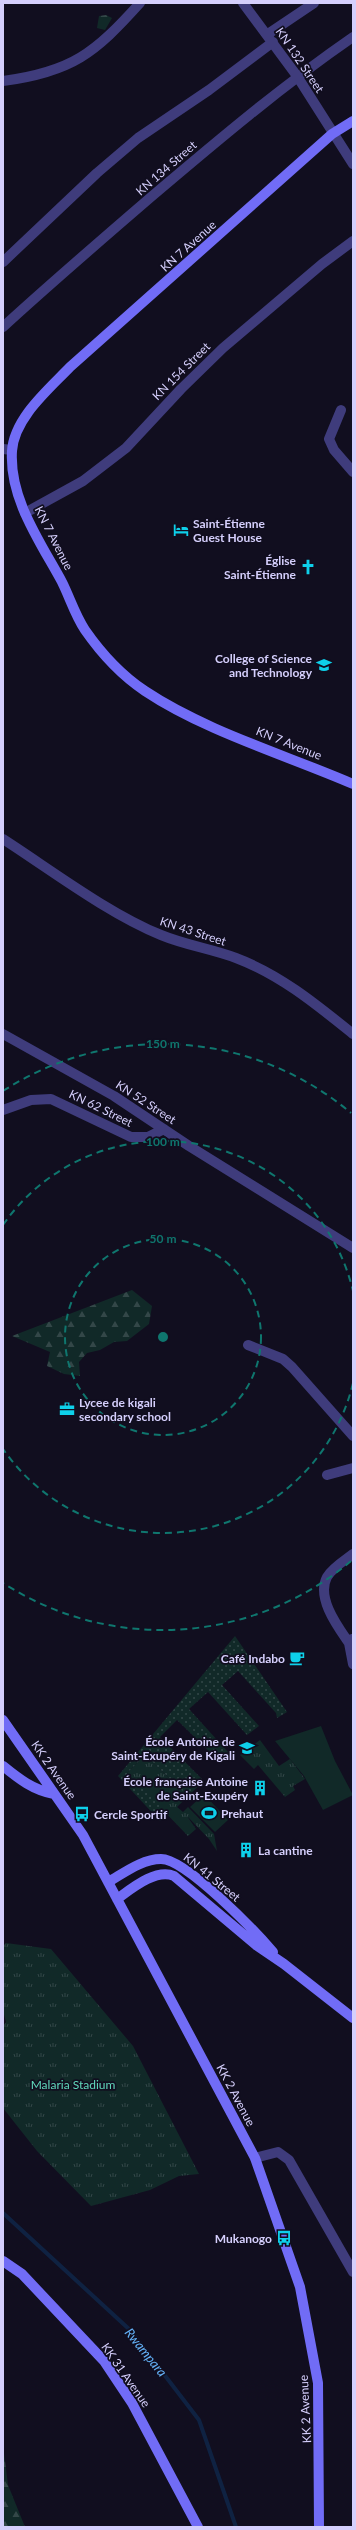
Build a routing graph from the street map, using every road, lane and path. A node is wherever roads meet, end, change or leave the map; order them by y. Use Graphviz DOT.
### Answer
graph roads {
  1 [pos="140,3"];
  2 [pos="243,3"];
  3 [pos="314,3"];
  4 [pos="353,37"];
  5 [pos="270,38"];
  6 [pos="297,76"];
  7 [pos="3,80"];
  8 [pos="353,121"];
  9 [pos="332,134"];
  10 [pos="353,164"];
  11 [pos="353,241"];
  12 [pos="3,262"];
  13 [pos="3,327"];
  14 [pos="341,410"];
  15 [pos="8,450"];
  16 [pos="353,472"];
  17 [pos="25,513"];
  18 [pos="353,784"];
  19 [pos="3,838"];
  20 [pos="3,1034"];
  21 [pos="353,1034"];
  22 [pos="3,1110"];
  23 [pos="164,1129"];
  24 [pos="353,1248"];
  25 [pos="248,1345"];
  26 [pos="353,1436"];
  27 [pos="353,1468"];
  28 [pos="327,1475"];
  29 [pos="353,1554"];
  30 [pos="351,1640"];
  31 [pos="353,1664"];
  32 [pos="3,1720"];
  33 [pos="3,1766"];
  34 [pos="54,1794"];
  35 [pos="108,1882"];
  36 [pos="117,1899"];
  37 [pos="284,1964"];
  38 [pos="353,2018"];
  39 [pos="255,2158"];
  40 [pos="3,2261"];
  41 [pos="353,2272"];
  42 [pos="198,2527"];
  43 [pos="319,2527"];
  1 -- 7 [label="street"];
  2 -- 5 [label="street, KN 132 Street"];
  3 -- 5 [label="street"];
  4 -- 6 [label="street, KN 134 Street"];
  5 -- 6 [label="street, KN 132 Street"];
  5 -- 12 [label="street"];
  6 -- 9 [label="street, KN 132 Street"];
  6 -- 13 [label="street, KN 134 Street"];
  8 -- 9 [label="main road, KN 7 Avenue"];
  9 -- 10 [label="street, KN 132 Street"];
  9 -- 15 [label="main road, KN 7 Avenue"];
  11 -- 17 [label="street, KN 154 Street"];
  14 -- 16 [label="street"];
  15 -- 17 [label="main road, KN 7 Avenue"];
  17 -- 18 [label="main road, KN 7 Avenue"];
  19 -- 21 [label="street, KN 43 Street"];
  20 -- 23 [label="street, KN 52 Street"];
  22 -- 23 [label="street, KN 62 Street"];
  23 -- 24 [label="street, KN 52 Street"];
  25 -- 26 [label="street"];
  27 -- 28 [label="street"];
  29 -- 30 [label="street"];
  30 -- 31 [label="street"];
  32 -- 34 [label="main road, KK 2 Avenue"];
  33 -- 34 [label="main road"];
  34 -- 35 [label="main road, KK 2 Avenue"];
  35 -- 36 [label="main road, KK 2 Avenue"];
  35 -- 37 [label="main road, KN 41 Street"];
  36 -- 37 [label="main road, KN 41 Street"];
  36 -- 39 [label="main road, KK 2 Avenue"];
  37 -- 38 [label="main road, KN 41 Street"];
  39 -- 41 [label="street"];
  39 -- 43 [label="main road, KK 2 Avenue"];
  40 -- 42 [label="main road, KK 31 Avenue"];
}
